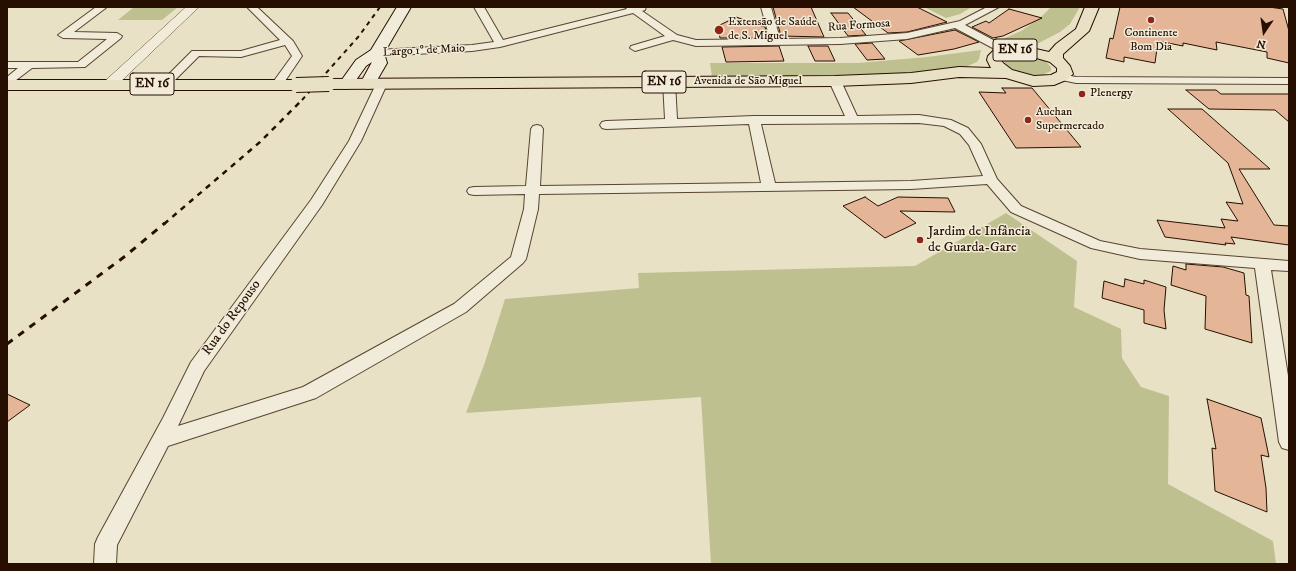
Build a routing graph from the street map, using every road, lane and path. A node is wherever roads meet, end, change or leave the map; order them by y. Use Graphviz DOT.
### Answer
graph roads {
  1 [pos="102,7"];
  2 [pos="193,7"];
  3 [pos="252,7"];
  4 [pos="404,7"];
  5 [pos="479,7"];
  6 [pos="646,7"];
  7 [pos="766,7"];
  8 [pos="994,7"];
  9 [pos="633,9"];
  10 [pos="1090,12"];
  11 [pos="957,25"];
  12 [pos="673,36"];
  13 [pos="287,41"];
  14 [pos="776,42"];
  15 [pos="500,44"];
  16 [pos="635,48"];
  17 [pos="1033,52"];
  18 [pos="377,53"];
  19 [pos="1000,56"];
  20 [pos="7,65"];
  21 [pos="29,65"];
  22 [pos="1060,67"];
  23 [pos="959,72"];
  24 [pos="1007,73"];
  25 [pos="835,81"];
  26 [pos="1289,81"];
  27 [pos="669,82"];
  28 [pos="7,83"];
  29 [pos="110,84"];
  30 [pos="165,84"];
  31 [pos="346,84"];
  32 [pos="375,84"];
  33 [pos="277,85"];
  34 [pos="852,119"];
  35 [pos="754,120"];
  36 [pos="671,122"];
  37 [pos="606,125"];
  38 [pos="537,129"];
  39 [pos="991,180"];
  40 [pos="769,187"];
  41 [pos="474,190"];
  42 [pos="532,191"];
  43 [pos="1262,264"];
  44 [pos="1289,266"];
  45 [pos="161,440"];
  46 [pos="1289,442"];
  47 [pos="105,564"];
  1 -- 21 [label="street"];
  2 -- 29 [label="street"];
  3 -- 13 [label="street"];
  4 -- 18 [label="main road"];
  5 -- 15 [label="street"];
  6 -- 9 [label="street, Largo 1º de Maio"];
  7 -- 14 [label="street"];
  8 -- 11 [label="street, Rua Formosa"];
  9 -- 12 [label="street, Rua Formosa"];
  9 -- 15 [label="street, Largo 1º de Maio"];
  10 -- 17 [label="main road, EN 16"];
  10 -- 22 [label="main road, EN 16"];
  11 -- 14 [label="street, Rua Formosa"];
  11 -- 19 [label="street"];
  12 -- 14 [label="street, Rua Formosa"];
  12 -- 16 [label="street"];
  13 -- 30 [label="street"];
  13 -- 33 [label="street"];
  15 -- 18 [label="street, Largo 1º de Maio"];
  17 -- 19 [label="main road, EN 16"];
  17 -- 22 [label="main road, EN 16"];
  18 -- 31 [label="main road, Largo 1º de Maio"];
  18 -- 32 [label="main road, Largo 1º de Maio"];
  19 -- 23 [label="main road, Avenida de São Miguel / EN 16"];
  19 -- 24 [label="main road, EN 16"];
  20 -- 21 [label="street"];
  21 -- 28 [label="street"];
  22 -- 24 [label="main road, EN 16"];
  22 -- 26 [label="street"];
  23 -- 24 [label="main road, Avenida de São Miguel / EN 16"];
  23 -- 25 [label="main road, Avenida de São Miguel / EN 16"];
  25 -- 27 [label="main road, Avenida de São Miguel / EN 16"];
  25 -- 34 [label="street"];
  27 -- 32 [label="main road, Avenida de São Miguel / EN 16"];
  27 -- 36 [label="street"];
  28 -- 29 [label="main road, EN 16"];
  29 -- 30 [label="main road, EN 16"];
  30 -- 33 [label="main road, EN 16"];
  31 -- 32 [label="main road, EN 16"];
  31 -- 33 [label="main road, EN 16, bridge"];
  32 -- 45 [label="street, Rua do Repouso"];
  34 -- 35 [label="street"];
  34 -- 39 [label="street"];
  35 -- 36 [label="street"];
  35 -- 40 [label="street"];
  36 -- 37 [label="street"];
  38 -- 42 [label="street"];
  39 -- 40 [label="street"];
  39 -- 43 [label="street"];
  40 -- 42 [label="street"];
  41 -- 42 [label="street"];
  42 -- 45 [label="street"];
  43 -- 44 [label="street"];
  43 -- 46 [label="street"];
  45 -- 47 [label="street, Rua do Repouso"];
}
